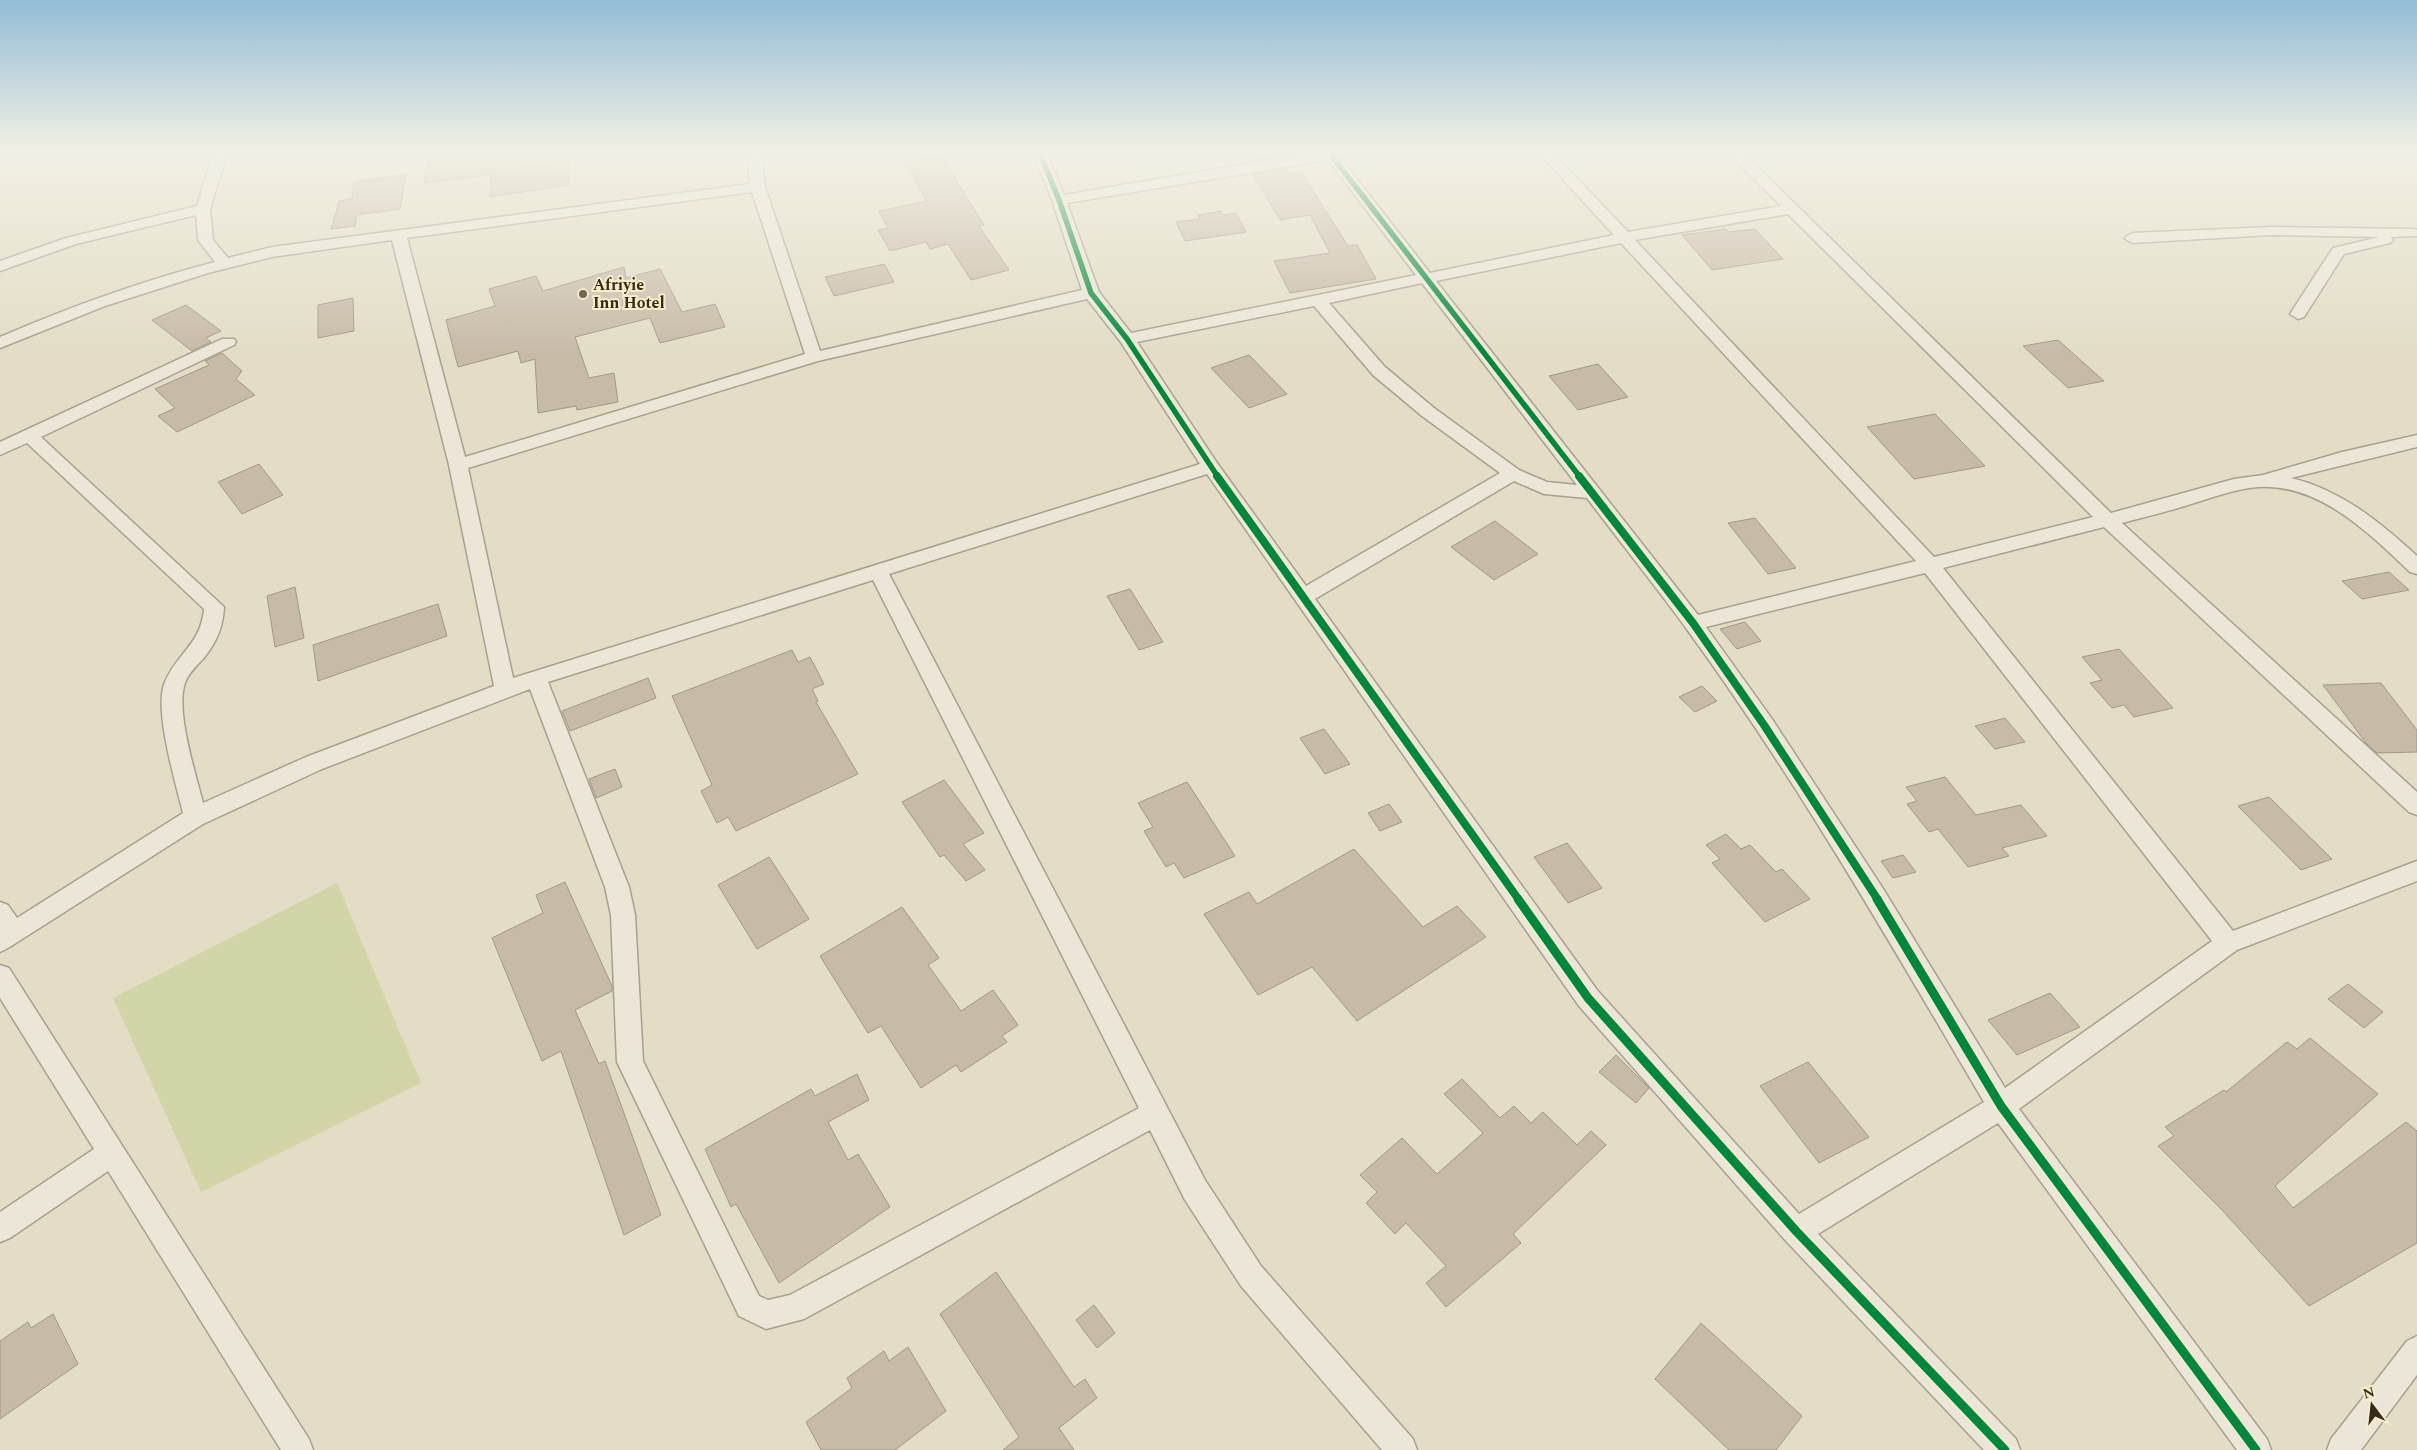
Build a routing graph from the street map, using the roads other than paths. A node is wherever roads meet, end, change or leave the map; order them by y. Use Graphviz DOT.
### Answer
graph roads {
  1 [pos="163,219"];
  2 [pos="204,219"];
  3 [pos="515,219"];
  4 [pos="768,219"];
  5 [pos="1065,219"];
  6 [pos="1380,219"];
  7 [pos="1609,219"];
  8 [pos="1734,219"];
  9 [pos="1801,219"];
  10 [pos="2415,233"];
  11 [pos="398,234"];
  12 [pos="1627,237"];
  13 [pos="2132,238"];
  14 [pos="224,263"];
  15 [pos="0,266"];
  16 [pos="1426,278"];
  17 [pos="1091,293"];
  18 [pos="1318,300"];
  19 [pos="2298,314"];
  20 [pos="1127,339"];
  21 [pos="228,342"];
  22 [pos="0,343"];
  23 [pos="814,357"];
  24 [pos="29,435"];
  25 [pos="2417,441"];
  26 [pos="0,448"];
  27 [pos="458,465"];
  28 [pos="1211,467"];
  29 [pos="1512,474"];
  30 [pos="2258,481"];
  31 [pos="1593,493"];
  32 [pos="2107,520"];
  33 [pos="1930,565"];
  34 [pos="2417,567"];
  35 [pos="878,571"];
  36 [pos="1304,596"];
  37 [pos="1693,623"];
  38 [pos="536,678"];
  39 [pos="505,690"];
  40 [pos="2417,806"];
  41 [pos="195,817"];
  42 [pos="2417,871"];
  43 [pos="0,912"];
  44 [pos="7,937"];
  45 [pos="2228,943"];
  46 [pos="0,976"];
  47 [pos="2001,1106"];
  48 [pos="1155,1114"];
  49 [pos="112,1153"];
  50 [pos="0,1228"];
  51 [pos="1796,1232"];
  52 [pos="2417,1351"];
  53 [pos="298,1450"];
  54 [pos="1402,1450"];
  55 [pos="2006,1450"];
  56 [pos="2256,1450"];
  57 [pos="2342,1450"];
  1 -- 15 [label="street"];
  2 -- 14 [label="street"];
  3 -- 11 [label="street"];
  4 -- 23 [label="street"];
  5 -- 17 [label="street"];
  6 -- 16 [label="street"];
  7 -- 12 [label="street"];
  8 -- 12 [label="street"];
  9 -- 32 [label="street"];
  10 -- 13 [label="street"];
  10 -- 19 [label="street"];
  11 -- 14 [label="street"];
  11 -- 27 [label="street"];
  12 -- 16 [label="street"];
  12 -- 33 [label="street"];
  14 -- 22 [label="street"];
  16 -- 18 [label="street"];
  16 -- 31 [label="street"];
  17 -- 20 [label="street"];
  17 -- 23 [label="street"];
  18 -- 20 [label="street"];
  18 -- 29 [label="street"];
  20 -- 28 [label="street"];
  21 -- 24 [label="street"];
  23 -- 27 [label="street"];
  24 -- 26 [label="street"];
  24 -- 41 [label="street"];
  25 -- 30 [label="street"];
  27 -- 39 [label="street"];
  28 -- 35 [label="street"];
  28 -- 36 [label="street"];
  29 -- 31 [label="street"];
  29 -- 36 [label="street"];
  30 -- 32 [label="street"];
  30 -- 34 [label="street"];
  31 -- 37 [label="street"];
  32 -- 33 [label="street"];
  32 -- 40 [label="street"];
  33 -- 37 [label="street"];
  33 -- 45 [label="street"];
  35 -- 38 [label="street"];
  35 -- 48 [label="street"];
  36 -- 51 [label="street"];
  37 -- 47 [label="street"];
  38 -- 39 [label="street"];
  38 -- 48 [label="street"];
  39 -- 41 [label="street"];
  41 -- 44 [label="street"];
  42 -- 45 [label="street"];
  43 -- 44 [label="street"];
  45 -- 47 [label="street"];
  46 -- 49 [label="street"];
  47 -- 51 [label="street"];
  47 -- 56 [label="street"];
  48 -- 54 [label="street"];
  49 -- 50 [label="street"];
  49 -- 53 [label="street"];
  51 -- 55 [label="street"];
  52 -- 57 [label="street"];
}
